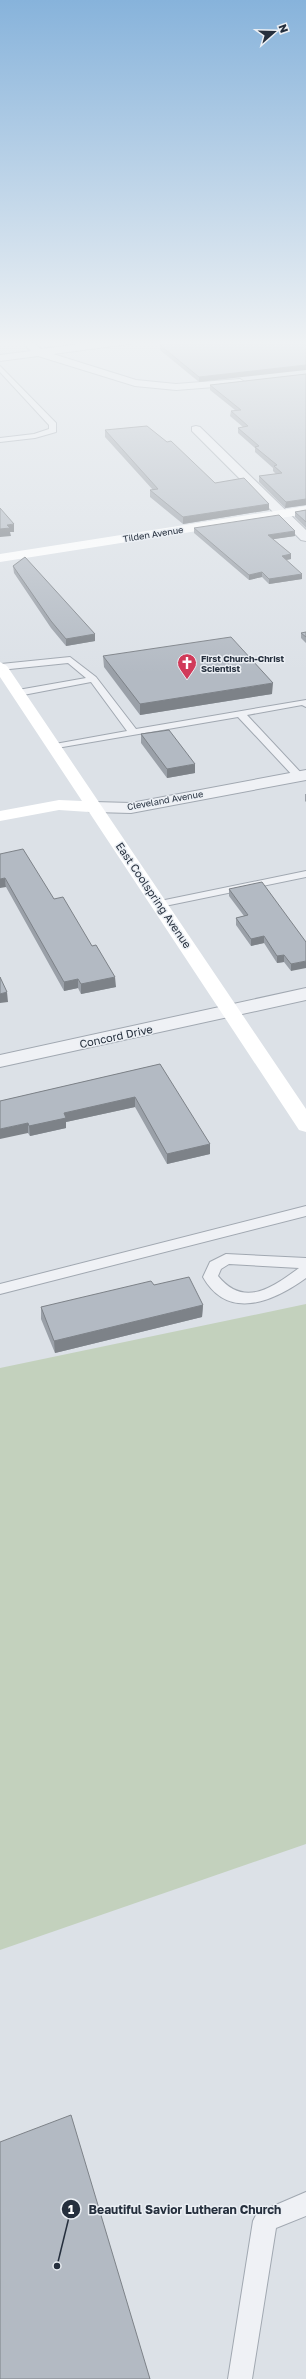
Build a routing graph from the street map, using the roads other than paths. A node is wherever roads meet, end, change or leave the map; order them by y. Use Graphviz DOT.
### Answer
graph roads {
  1 [pos="219,451"];
  2 [pos="306,510"];
  3 [pos="282,513"];
  4 [pos="306,538"];
  5 [pos="0,558"];
  6 [pos="1,667"];
  7 [pos="92,679"];
  8 [pos="18,693"];
  9 [pos="306,704"];
  10 [pos="241,714"];
  11 [pos="134,733"];
  12 [pos="55,747"];
  13 [pos="302,776"];
  14 [pos="94,807"];
  15 [pos="0,816"];
  16 [pos="306,874"];
  17 [pos="160,904"];
  18 [pos="306,994"];
  19 [pos="232,1012"];
  20 [pos="0,1061"];
  21 [pos="306,1125"];
  22 [pos="306,1211"];
  23 [pos="306,1263"];
  24 [pos="306,1270"];
  25 [pos="0,1289"];
  26 [pos="306,2204"];
  27 [pos="240,2379"];
  1 -- 3 [label="street"];
  2 -- 3 [label="street, Tilden Avenue"];
  3 -- 4 [label="street"];
  3 -- 5 [label="street, Tilden Avenue"];
  6 -- 7 [label="lane"];
  6 -- 8 [label="street, East Coolspring Avenue"];
  7 -- 8 [label="lane"];
  7 -- 11 [label="lane"];
  8 -- 12 [label="street, East Coolspring Avenue"];
  9 -- 10 [label="lane"];
  10 -- 11 [label="lane"];
  10 -- 13 [label="lane"];
  11 -- 12 [label="lane"];
  12 -- 14 [label="street, East Coolspring Avenue"];
  13 -- 14 [label="street, Cleveland Avenue"];
  14 -- 15 [label="street, Cleveland Avenue"];
  14 -- 17 [label="street, East Coolspring Avenue"];
  16 -- 17 [label="lane"];
  17 -- 19 [label="street, East Coolspring Avenue"];
  18 -- 19 [label="street, Concord Drive"];
  19 -- 20 [label="street, Concord Drive"];
  19 -- 21 [label="street, East Coolspring Avenue"];
  22 -- 25 [label="lane"];
  23 -- 24 [label="lane"];
  26 -- 27 [label="lane"];
}
